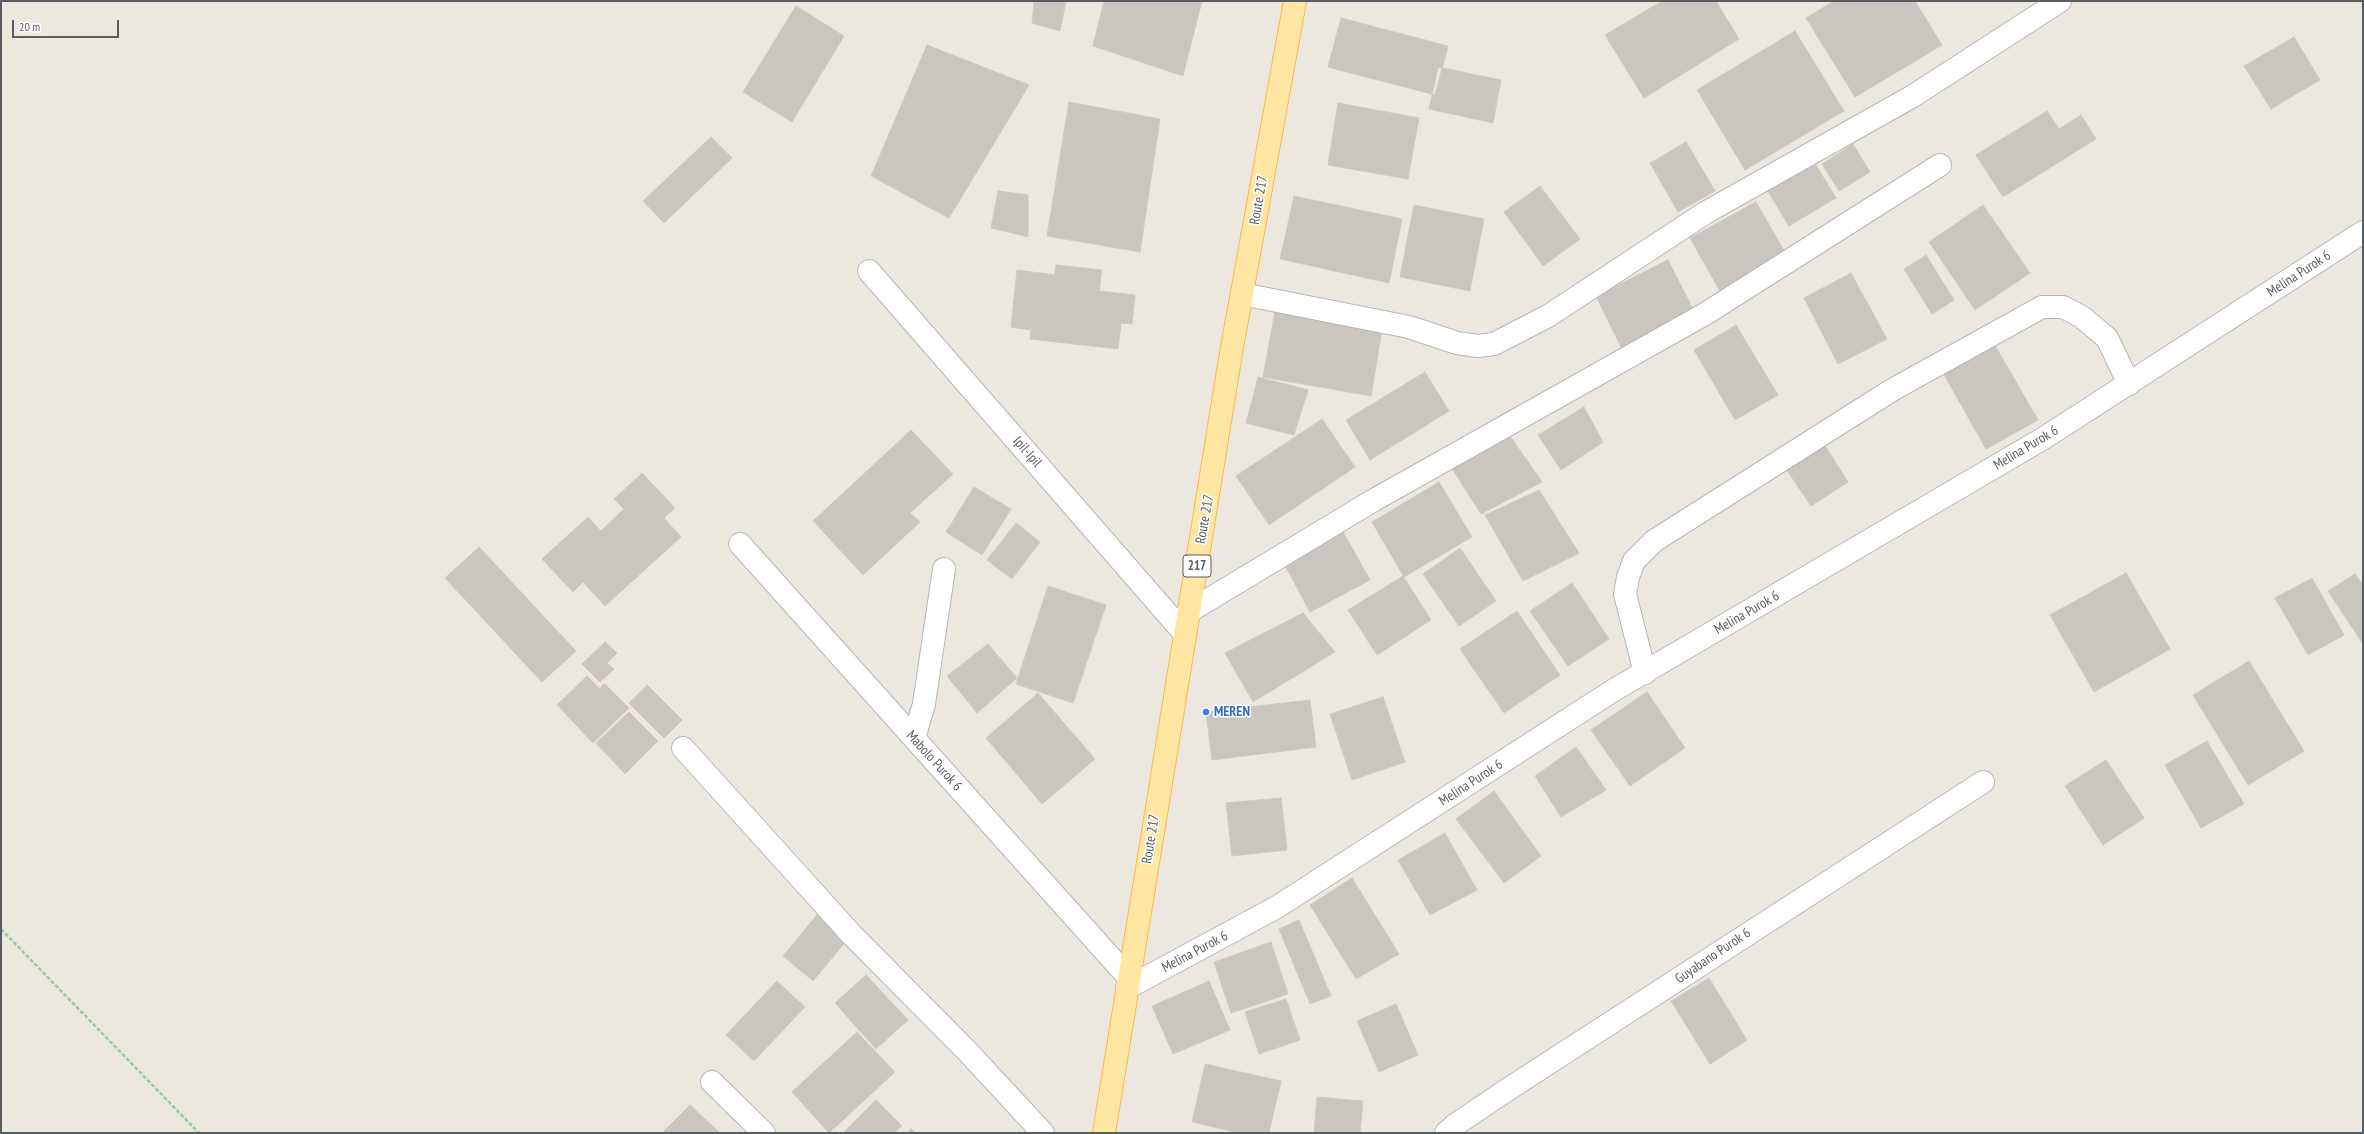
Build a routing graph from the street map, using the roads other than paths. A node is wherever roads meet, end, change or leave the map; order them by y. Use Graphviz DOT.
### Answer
graph roads {
  1 [pos="1295,1"];
  2 [pos="2060,1"];
  3 [pos="1940,165"];
  4 [pos="2363,232"];
  5 [pos="869,271"];
  6 [pos="1242,294"];
  7 [pos="2128,384"];
  8 [pos="740,544"];
  9 [pos="944,569"];
  10 [pos="1188,612"];
  11 [pos="1185,634"];
  12 [pos="1645,673"];
  13 [pos="914,738"];
  14 [pos="683,748"];
  15 [pos="1983,782"];
  16 [pos="1128,983"];
  17 [pos="712,1082"];
  18 [pos="764,1133"];
  19 [pos="1043,1133"];
  20 [pos="1104,1133"];
  21 [pos="1446,1133"];
  1 -- 6 [label="main road, Route 217 / 217"];
  2 -- 6 [label="street"];
  3 -- 10 [label="street"];
  4 -- 7 [label="street, Melina Purok 6"];
  5 -- 11 [label="street, Ipil-Ipil"];
  6 -- 10 [label="main road, Route 217 / 217"];
  7 -- 12 [label="street, Melina Purok 6"];
  7 -- 12 [label="street"];
  8 -- 13 [label="street, Mabolo Purok 6"];
  9 -- 13 [label="street"];
  10 -- 11 [label="main road, Route 217 / 217"];
  11 -- 16 [label="main road, Route 217 / 217"];
  12 -- 16 [label="street, Melina Purok 6"];
  13 -- 16 [label="street, Mabolo Purok 6"];
  14 -- 19 [label="street"];
  15 -- 21 [label="street, Guyabano Purok 6"];
  16 -- 20 [label="main road, Route 217 / 217"];
  17 -- 18 [label="street"];
}
